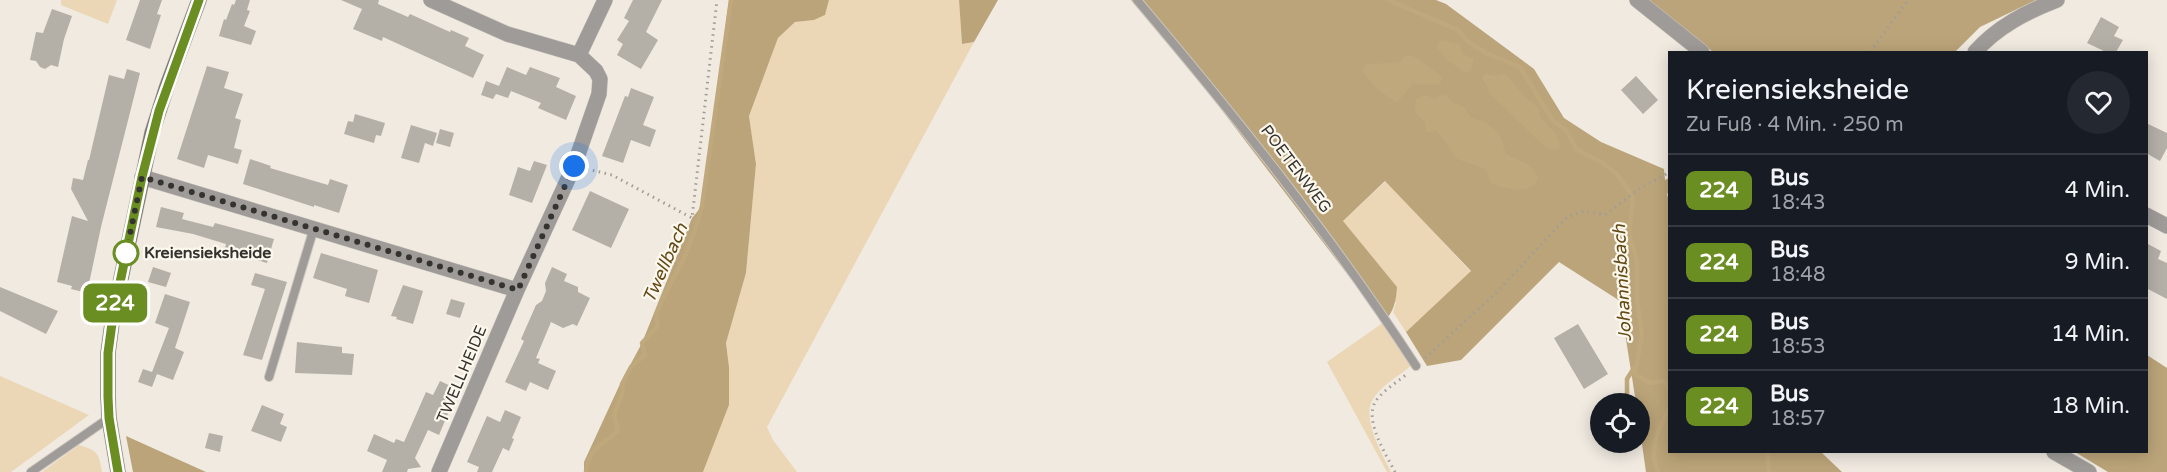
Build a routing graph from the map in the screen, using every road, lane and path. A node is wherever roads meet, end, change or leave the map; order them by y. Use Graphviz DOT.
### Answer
graph roads {
  1 [pos="199,0"];
  2 [pos="431,0"];
  3 [pos="605,0"];
  4 [pos="717,0"];
  5 [pos="1137,0"];
  6 [pos="1637,0"];
  7 [pos="1908,0"];
  8 [pos="2057,0"];
  9 [pos="1700,51"];
  10 [pos="1871,51"];
  11 [pos="1976,51"];
  12 [pos="579,55"];
  13 [pos="574,166"];
  14 [pos="1668,173"];
  15 [pos="142,177"];
  16 [pos="2148,216"];
  17 [pos="2167,226"];
  18 [pos="314,228"];
  19 [pos="518,290"];
  20 [pos="1416,366"];
  21 [pos="269,377"];
  22 [pos="109,418"];
  23 [pos="2056,453"];
  24 [pos="31,472"];
  25 [pos="118,472"];
  26 [pos="439,472"];
  27 [pos="1395,472"];
  28 [pos="2089,472"];
  1 -- 15 [label="street"];
  2 -- 12 [label="street"];
  3 -- 12 [label="street"];
  4 -- 13 [label="path"];
  5 -- 20 [label="lane, POETENWEG"];
  6 -- 9 [label="street"];
  7 -- 10 [label="path"];
  8 -- 11 [label="street"];
  12 -- 13 [label="street"];
  13 -- 19 [label="street"];
  14 -- 20 [label="path"];
  15 -- 18 [label="street"];
  15 -- 22 [label="street"];
  16 -- 17 [label="street"];
  18 -- 19 [label="street"];
  18 -- 21 [label="lane"];
  19 -- 26 [label="street, TWELLHEIDE"];
  20 -- 27 [label="path"];
  22 -- 24 [label="lane"];
  22 -- 25 [label="street"];
  23 -- 28 [label="street"];
}
